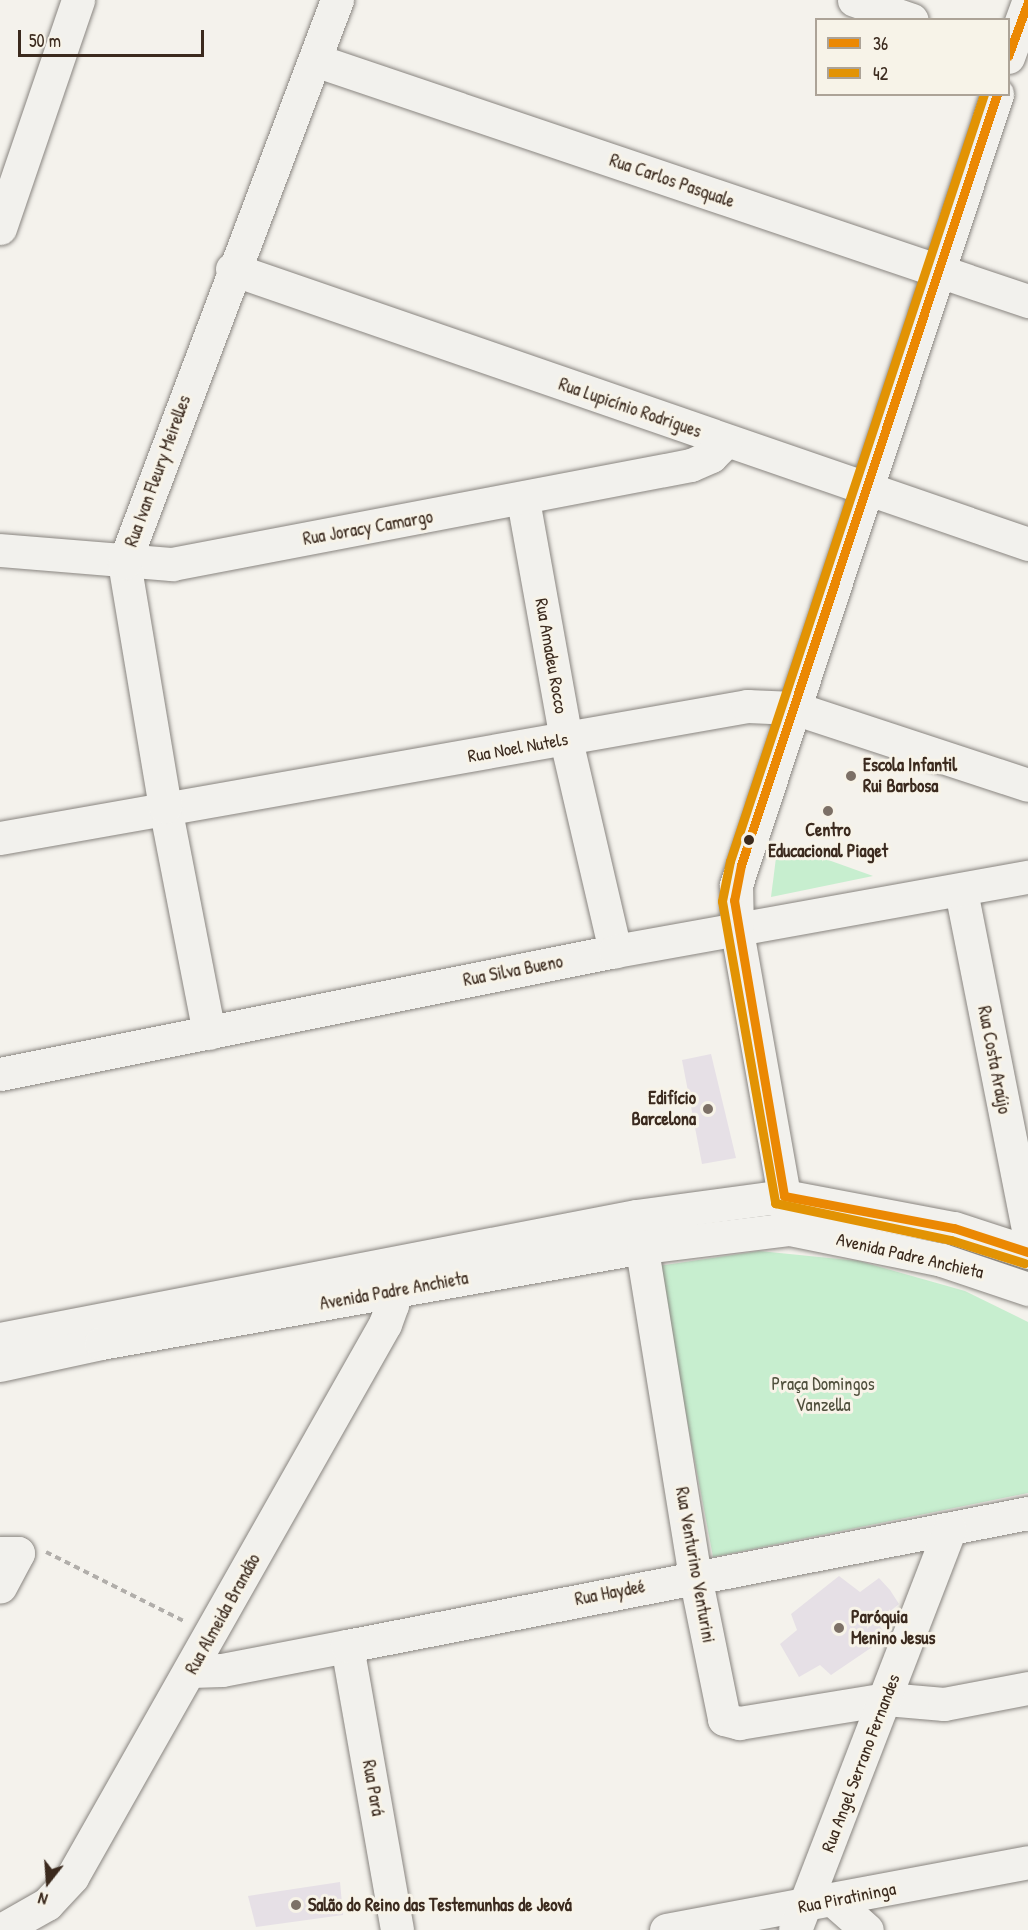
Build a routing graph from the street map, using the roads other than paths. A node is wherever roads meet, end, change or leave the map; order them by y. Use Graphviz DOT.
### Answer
graph roads {
  1 [pos="78,0"];
  2 [pos="337,0"];
  3 [pos="854,0"];
  4 [pos="1028,2"];
  5 [pos="906,18"];
  6 [pos="1014,55"];
  7 [pos="315,60"];
  8 [pos="996,96"];
  9 [pos="3,212"];
  10 [pos="232,269"];
  11 [pos="938,271"];
  12 [pos="1028,301"];
  13 [pos="726,441"];
  14 [pos="865,489"];
  15 [pos="523,500"];
  16 [pos="1028,544"];
  17 [pos="0,550"];
  18 [pos="124,563"];
  19 [pos="794,708"];
  20 [pos="566,740"];
  21 [pos="1028,785"];
  22 [pos="165,807"];
  23 [pos="0,838"];
  24 [pos="1028,877"];
  25 [pos="961,891"];
  26 [pos="737,931"];
  27 [pos="615,951"];
  28 [pos="209,1033"];
  29 [pos="0,1074"];
  30 [pos="783,1196"];
  31 [pos="636,1216"];
  32 [pos="790,1230"];
  33 [pos="1028,1230"];
  34 [pos="643,1247"];
  35 [pos="1028,1252"];
  36 [pos="393,1277"];
  37 [pos="1028,1289"];
  38 [pos="0,1339"];
  39 [pos="0,1365"];
  40 [pos="1028,1513"];
  41 [pos="950,1529"];
  42 [pos="9,1553"];
  43 [pos="695,1576"];
  44 [pos="0,1587"];
  45 [pos="347,1646"];
  46 [pos="191,1671"];
  47 [pos="1028,1689"];
  48 [pos="886,1699"];
  49 [pos="1028,1862"];
  50 [pos="811,1912"];
  51 [pos="1,1930"];
  52 [pos="398,1930"];
  53 [pos="666,1930"];
  54 [pos="867,1930"];
  1 -- 9 [label="street"];
  2 -- 7 [label="street, Rua Ivan Fleury Meirelles"];
  3 -- 5 [label="street"];
  4 -- 6 [label="street"];
  7 -- 10 [label="street, Rua Ivan Fleury Meirelles"];
  7 -- 11 [label="street, Rua Carlos Pasquale"];
  8 -- 11 [label="street"];
  10 -- 13 [label="street, Rua Lupicínio Rodrigues"];
  10 -- 18 [label="street, Rua Ivan Fleury Meirelles"];
  11 -- 12 [label="street, Rua Carlos Pasquale"];
  11 -- 14 [label="street"];
  13 -- 14 [label="street, Rua Lupicínio Rodrigues"];
  13 -- 15 [label="street, Rua Joracy Camargo"];
  14 -- 16 [label="street, Rua Lupicínio Rodrigues"];
  14 -- 19 [label="street"];
  15 -- 18 [label="street, Rua Joracy Camargo"];
  15 -- 20 [label="street, Rua Amadeu Rocco"];
  17 -- 18 [label="street, Rua Joracy Camargo"];
  18 -- 22 [label="street, Rua Ivan Fleury Meirelles"];
  19 -- 20 [label="street, Rua Noel Nutels"];
  19 -- 21 [label="street, Rua Noel Nutels"];
  19 -- 26 [label="street"];
  20 -- 22 [label="street, Rua Noel Nutels"];
  20 -- 27 [label="street, Rua Amadeu Rocco"];
  22 -- 23 [label="street, Rua Noel Nutels"];
  22 -- 28 [label="street, Rua Ivan Fleury Meirelles"];
  24 -- 25 [label="street, Rua Silva Bueno"];
  25 -- 26 [label="street, Rua Silva Bueno"];
  25 -- 33 [label="street, Rua Costa Araújo"];
  26 -- 27 [label="street, Rua Silva Bueno"];
  26 -- 30 [label="street"];
  27 -- 28 [label="street, Rua Silva Bueno"];
  28 -- 29 [label="street, Rua Silva Bueno"];
  30 -- 31 [label="street, Avenida Padre Anchieta"];
  30 -- 32 [label="street"];
  30 -- 35 [label="street, Avenida Padre Anchieta"];
  31 -- 34 [label="street, Rua Venturino Venturini"];
  31 -- 36 [label="street, Avenida Padre Anchieta"];
  32 -- 34 [label="street, Avenida Padre Anchieta"];
  32 -- 37 [label="street, Avenida Padre Anchieta"];
  34 -- 36 [label="street, Avenida Padre Anchieta"];
  34 -- 43 [label="street, Rua Venturino Venturini"];
  36 -- 38 [label="street, Avenida Padre Anchieta"];
  36 -- 39 [label="street, Avenida Padre Anchieta"];
  36 -- 46 [label="street, Rua Almeida Brandão"];
  40 -- 41 [label="street, Rua Haydeé"];
  41 -- 43 [label="street, Rua Haydeé"];
  41 -- 48 [label="street, Rua Angel Serrano Fernandes"];
  42 -- 44 [label="street"];
  43 -- 45 [label="street, Rua Haydeé"];
  43 -- 48 [label="street, Rua Venturino Venturini"];
  45 -- 46 [label="street, Rua Haydeé"];
  45 -- 52 [label="street, Rua Pará"];
  46 -- 51 [label="street, Rua Almeida Brandão"];
  47 -- 48 [label="street"];
  48 -- 50 [label="street, Rua Angel Serrano Fernandes"];
  49 -- 50 [label="street, Rua Piratininga"];
  50 -- 53 [label="street, Rua Piratininga"];
  50 -- 54 [label="street"];
}
